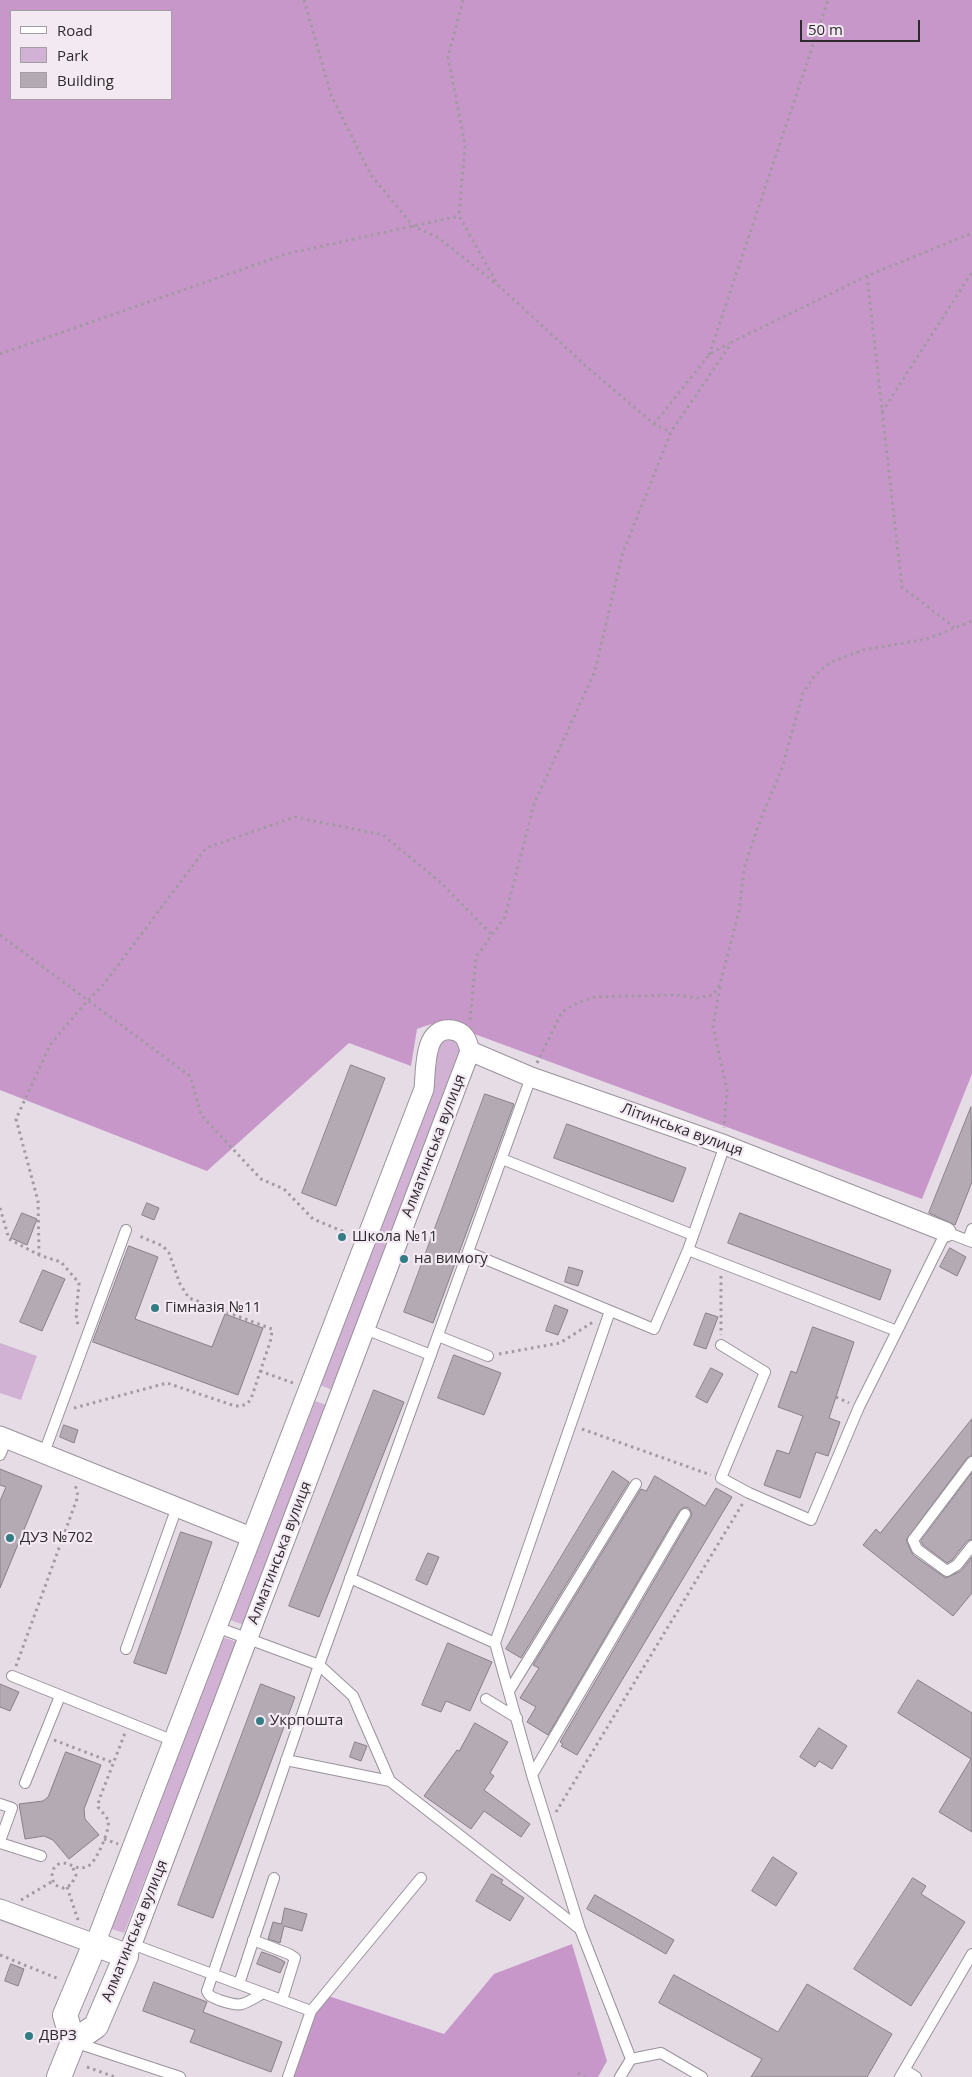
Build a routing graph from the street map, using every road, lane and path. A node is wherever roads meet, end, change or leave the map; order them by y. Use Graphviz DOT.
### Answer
graph roads {
  1 [pos="304,0"];
  2 [pos="462,0"];
  3 [pos="828,0"];
  4 [pos="459,216"];
  5 [pos="413,226"];
  6 [pos="972,233"];
  7 [pos="972,272"];
  8 [pos="867,276"];
  9 [pos="498,285"];
  10 [pos="732,342"];
  11 [pos="0,354"];
  12 [pos="709,355"];
  13 [pos="882,412"];
  14 [pos="654,424"];
  15 [pos="671,432"];
  16 [pos="972,621"];
  17 [pos="954,628"];
  18 [pos="0,935"];
  19 [pos="492,935"];
  20 [pos="720,984"];
  21 [pos="87,1001"];
  22 [pos="470,1023"];
  23 [pos="470,1052"];
  24 [pos="531,1077"];
  25 [pos="722,1144"];
  26 [pos="502,1159"];
  27 [pos="0,1208"];
  28 [pos="126,1230"];
  29 [pos="972,1230"];
  30 [pos="946,1232"];
  31 [pos="347,1233"];
  32 [pos="693,1235"];
  33 [pos="970,1241"];
  34 [pos="688,1250"];
  35 [pos="468,1252"];
  36 [pos="39,1255"];
  37 [pos="721,1263"];
  38 [pos="610,1311"];
  39 [pos="365,1330"];
  40 [pos="897,1331"];
  41 [pos="438,1336"];
  42 [pos="721,1345"];
  43 [pos="82,1346"];
  44 [pos="431,1355"];
  45 [pos="488,1356"];
  46 [pos="260,1371"];
  47 [pos="293,1383"];
  48 [pos="59,1412"];
  49 [pos="571,1425"];
  50 [pos="2,1443"];
  51 [pos="44,1453"];
  52 [pos="972,1462"];
  53 [pos="74,1476"];
  54 [pos="721,1478"];
  55 [pos="636,1484"];
  56 [pos="749,1493"];
  57 [pos="177,1507"];
  58 [pos="685,1514"];
  59 [pos="251,1537"];
  60 [pos="972,1546"];
  61 [pos="350,1578"];
  62 [pos="218,1628"];
  63 [pos="248,1639"];
  64 [pos="495,1643"];
  65 [pos="126,1649"];
  66 [pos="319,1665"];
  67 [pos="12,1676"];
  68 [pos="509,1691"];
  69 [pos="60,1696"];
  70 [pos="486,1699"];
  71 [pos="517,1718"];
  72 [pos="129,1723"];
  73 [pos="44,1736"];
  74 [pos="174,1741"];
  75 [pos="286,1760"];
  76 [pos="114,1763"];
  77 [pos="532,1774"];
  78 [pos="390,1781"];
  79 [pos="25,1783"];
  80 [pos="0,1804"];
  81 [pos="548,1826"];
  82 [pos="104,1839"];
  83 [pos="0,1842"];
  84 [pos="118,1844"];
  85 [pos="41,1856"];
  86 [pos="73,1868"];
  87 [pos="274,1878"];
  88 [pos="421,1878"];
  89 [pos="53,1882"];
  90 [pos="67,1887"];
  91 [pos="8,1906"];
  92 [pos="580,1929"];
  93 [pos="88,1936"];
  94 [pos="253,1940"];
  95 [pos="129,1950"];
  96 [pos="972,1954"];
  97 [pos="0,1955"];
  98 [pos="212,1974"];
  99 [pos="59,1979"];
  100 [pos="239,1984"];
  101 [pos="263,1993"];
  102 [pos="282,2000"];
  103 [pos="311,2011"];
  104 [pos="73,2042"];
  105 [pos="631,2059"];
  106 [pos="87,2067"];
  107 [pos="903,2073"];
  108 [pos="578,2074"];
  109 [pos="59,2077"];
  110 [pos="115,2077"];
  111 [pos="180,2077"];
  112 [pos="288,2077"];
  113 [pos="585,2077"];
  114 [pos="620,2077"];
  115 [pos="702,2077"];
  116 [pos="916,2077"];
  1 -- 5 [label="path"];
  2 -- 4 [label="path"];
  3 -- 12 [label="path"];
  4 -- 5 [label="path"];
  4 -- 9 [label="path"];
  5 -- 9 [label="path"];
  5 -- 11 [label="path"];
  6 -- 8 [label="path"];
  7 -- 13 [label="path"];
  8 -- 10 [label="path"];
  8 -- 13 [label="path"];
  9 -- 14 [label="path"];
  10 -- 12 [label="path"];
  10 -- 15 [label="path"];
  12 -- 14 [label="path"];
  13 -- 17 [label="path"];
  14 -- 15 [label="path"];
  15 -- 19 [label="path"];
  16 -- 17 [label="path"];
  17 -- 20 [label="path"];
  18 -- 21 [label="path"];
  19 -- 21 [label="path"];
  19 -- 22 [label="path"];
  20 -- 24 [label="path"];
  20 -- 25 [label="path"];
  21 -- 31 [label="path"];
  21 -- 36 [label="path"];
  23 -- 24 [label="street, Літинська вулиця"];
  23 -- 39 [label="street, Алматинська вулиця"];
  23 -- 59 [label="street, Алматинська вулиця"];
  24 -- 25 [label="street, Літинська вулиця"];
  24 -- 26 [label="lane"];
  25 -- 30 [label="street, Літинська вулиця"];
  25 -- 32 [label="lane"];
  26 -- 32 [label="lane"];
  26 -- 35 [label="lane"];
  27 -- 36 [label="path"];
  28 -- 43 [label="lane"];
  28 -- 46 [label="path"];
  29 -- 33 [label="lane"];
  30 -- 33 [label="lane"];
  30 -- 40 [label="lane"];
  32 -- 34 [label="lane"];
  34 -- 37 [label="lane"];
  34 -- 38 [label="lane"];
  35 -- 38 [label="lane"];
  35 -- 41 [label="lane"];
  36 -- 43 [label="path"];
  37 -- 40 [label="lane"];
  37 -- 42 [label="path"];
  38 -- 45 [label="path"];
  38 -- 49 [label="lane"];
  39 -- 44 [label="lane"];
  39 -- 63 [label="street, Алматинська вулиця"];
  40 -- 56 [label="lane"];
  41 -- 44 [label="lane"];
  41 -- 45 [label="lane"];
  42 -- 54 [label="lane"];
  43 -- 48 [label="lane"];
  44 -- 61 [label="lane"];
  46 -- 47 [label="path"];
  46 -- 48 [label="path"];
  48 -- 51 [label="lane"];
  49 -- 54 [label="path"];
  49 -- 64 [label="lane"];
  50 -- 51 [label="street"];
  51 -- 57 [label="street"];
  52 -- 60 [label="lane"];
  53 -- 67 [label="path"];
  54 -- 56 [label="lane"];
  55 -- 68 [label="lane"];
  56 -- 81 [label="path"];
  57 -- 59 [label="street"];
  57 -- 65 [label="lane"];
  58 -- 77 [label="lane"];
  59 -- 62 [label="street, Алматинська вулиця"];
  61 -- 64 [label="lane"];
  61 -- 66 [label="lane"];
  62 -- 63 [label="lane"];
  62 -- 74 [label="street, Алматинська вулиця"];
  63 -- 66 [label="lane"];
  63 -- 95 [label="street, Алматинська вулиця"];
  64 -- 68 [label="lane"];
  66 -- 75 [label="lane"];
  66 -- 78 [label="lane"];
  67 -- 69 [label="lane"];
  68 -- 71 [label="lane"];
  69 -- 72 [label="lane"];
  69 -- 73 [label="lane"];
  70 -- 71 [label="lane"];
  71 -- 77 [label="lane"];
  72 -- 74 [label="lane"];
  72 -- 76 [label="path"];
  73 -- 76 [label="path"];
  73 -- 79 [label="lane"];
  74 -- 93 [label="street, Алматинська вулиця"];
  75 -- 78 [label="lane"];
  75 -- 98 [label="lane"];
  76 -- 82 [label="path"];
  77 -- 81 [label="lane"];
  78 -- 92 [label="lane"];
  80 -- 83 [label="lane"];
  81 -- 92 [label="lane"];
  82 -- 84 [label="path"];
  82 -- 86 [label="path"];
  83 -- 85 [label="lane"];
  86 -- 89 [label="path"];
  86 -- 90 [label="path"];
  87 -- 94 [label="lane"];
  88 -- 103 [label="lane"];
  89 -- 90 [label="path"];
  89 -- 91 [label="path"];
  90 -- 93 [label="path"];
  91 -- 93 [label="street"];
  92 -- 105 [label="lane"];
  93 -- 95 [label="street"];
  93 -- 104 [label="street, Алматинська вулиця"];
  94 -- 100 [label="lane"];
  94 -- 102 [label="lane"];
  95 -- 98 [label="lane"];
  95 -- 104 [label="street, Алматинська вулиця"];
  96 -- 107 [label="lane"];
  97 -- 99 [label="path"];
  98 -- 100 [label="lane"];
  98 -- 101 [label="lane"];
  100 -- 101 [label="lane"];
  101 -- 102 [label="lane"];
  102 -- 103 [label="lane"];
  103 -- 112 [label="lane"];
  104 -- 109 [label="street"];
  104 -- 111 [label="lane"];
  105 -- 114 [label="lane"];
  105 -- 115 [label="lane"];
  106 -- 110 [label="path"];
  107 -- 116 [label="lane"];
  108 -- 113 [label="path"];
}
